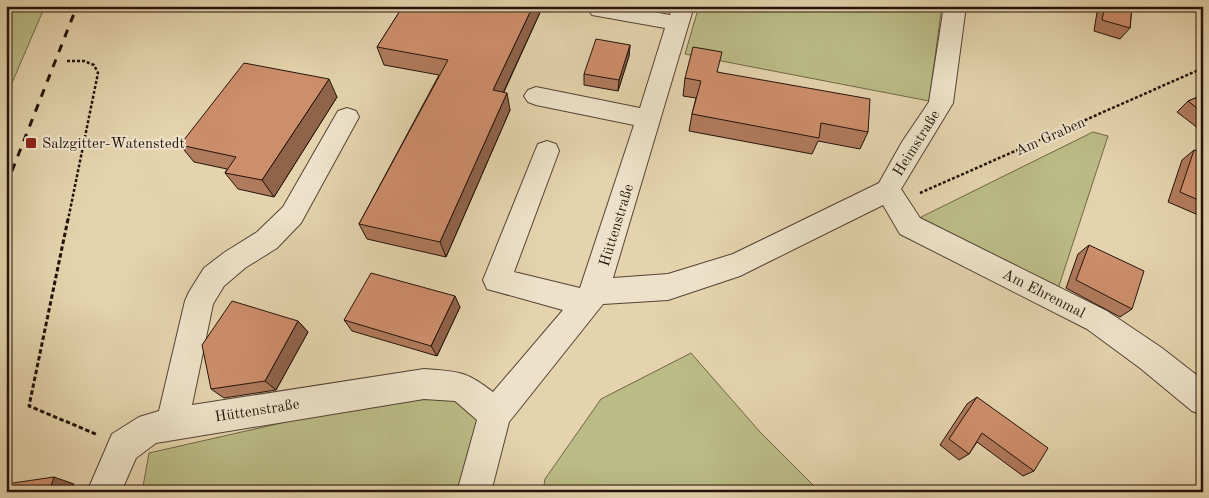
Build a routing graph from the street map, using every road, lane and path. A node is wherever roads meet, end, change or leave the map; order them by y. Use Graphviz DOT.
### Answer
graph roads {
  1 [pos="602,6"];
  2 [pos="955,6"];
  3 [pos="680,15"];
  4 [pos="67,61"];
  5 [pos="1203,68"];
  6 [pos="536,96"];
  7 [pos="347,117"];
  8 [pos="648,119"];
  9 [pos="547,151"];
  10 [pos="892,197"];
  11 [pos="591,298"];
  12 [pos="1203,400"];
  13 [pos="495,414"];
  14 [pos="172,424"];
  15 [pos="124,446"];
  16 [pos="104,492"];
  17 [pos="474,492"];
  1 -- 3 [label="street"];
  2 -- 10 [label="street, Heimstraße"];
  3 -- 8 [label="street, Hüttenstraße"];
  4 -- 15 [label="path"];
  5 -- 10 [label="path, Am Graben"];
  6 -- 8 [label="street"];
  7 -- 14 [label="street"];
  8 -- 11 [label="street, Hüttenstraße"];
  9 -- 11 [label="street"];
  10 -- 11 [label="street"];
  10 -- 12 [label="street, Am Ehrenmal"];
  11 -- 13 [label="street, Hüttenstraße"];
  13 -- 14 [label="street, Hüttenstraße"];
  13 -- 17 [label="street, Hüttenstraße"];
  14 -- 15 [label="street, Hüttenstraße"];
  15 -- 16 [label="street"];
}
